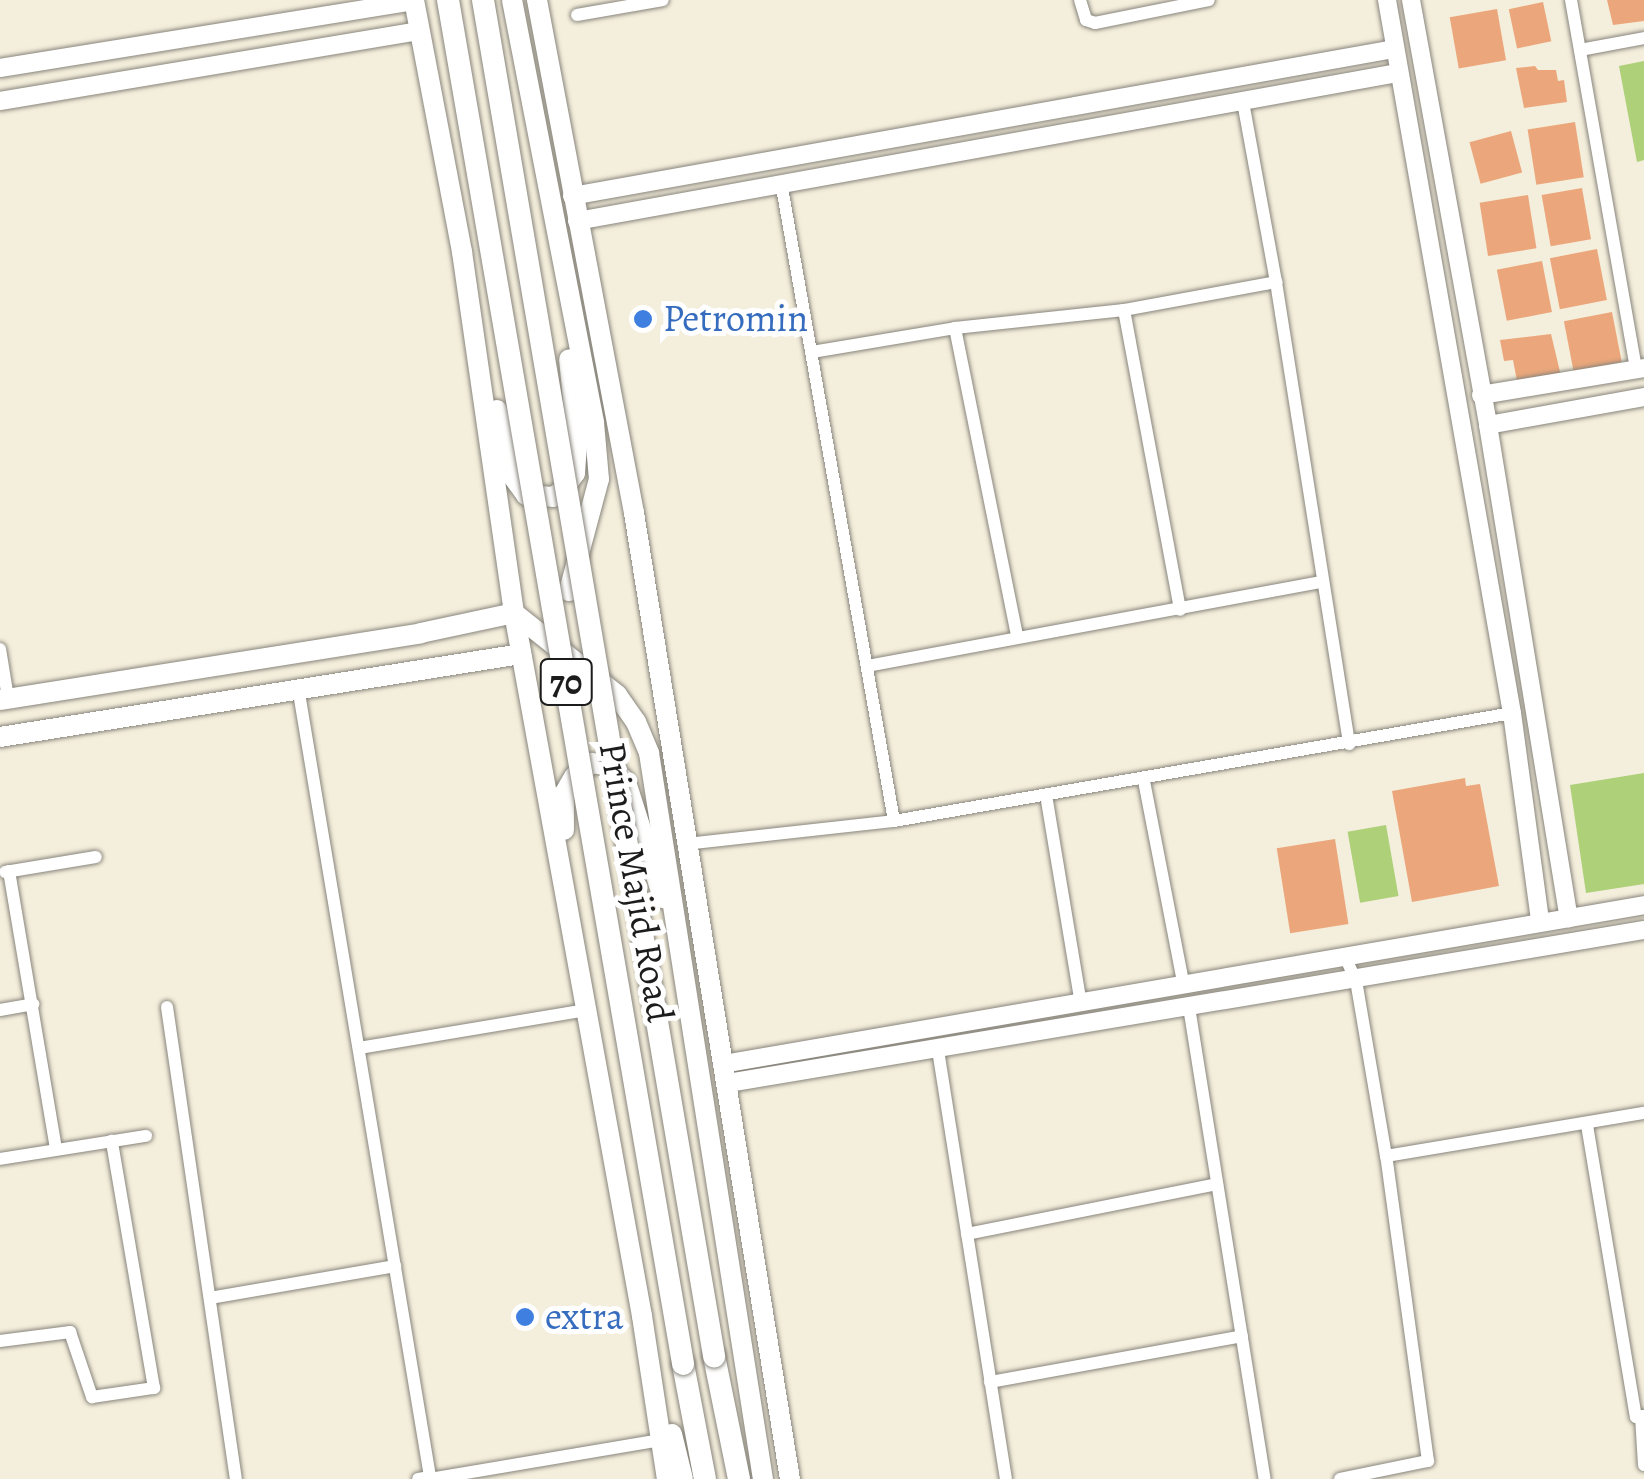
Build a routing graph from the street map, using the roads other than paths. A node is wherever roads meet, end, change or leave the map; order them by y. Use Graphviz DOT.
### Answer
graph roads {
  1 [pos="448,0"];
  2 [pos="483,0"];
  3 [pos="537,0"];
  4 [pos="663,0"];
  5 [pos="1080,0"];
  6 [pos="1209,0"];
  7 [pos="1387,0"];
  8 [pos="1411,0"];
  9 [pos="1571,0"];
  10 [pos="414,1"];
  11 [pos="513,4"];
  12 [pos="577,15"];
  13 [pos="418,31"];
  14 [pos="1644,38"];
  15 [pos="1394,49"];
  16 [pos="1580,50"];
  17 [pos="0,68"];
  18 [pos="1398,73"];
  19 [pos="0,101"];
  20 [pos="1243,102"];
  21 [pos="1014,116"];
  22 [pos="1019,139"];
  23 [pos="781,182"];
  24 [pos="572,196"];
  25 [pos="577,222"];
  26 [pos="559,246"];
  27 [pos="462,252"];
  28 [pos="1456,258"];
  29 [pos="1432,263"];
  30 [pos="1276,282"];
  31 [pos="1124,310"];
  32 [pos="956,328"];
  33 [pos="598,333"];
  34 [pos="812,352"];
  35 [pos="1640,369"];
  36 [pos="1481,395"];
  37 [pos="1644,398"];
  38 [pos="1488,425"];
  39 [pos="1322,582"];
  40 [pos="569,591"];
  41 [pos="1180,610"];
  42 [pos="514,613"];
  43 [pos="538,636"];
  44 [pos="1017,636"];
  45 [pos="0,649"];
  46 [pos="522,654"];
  47 [pos="866,666"];
  48 [pos="298,687"];
  49 [pos="4,699"];
  50 [pos="1512,713"];
  51 [pos="0,738"];
  52 [pos="1349,744"];
  53 [pos="1144,780"];
  54 [pos="1046,795"];
  55 [pos="894,821"];
  56 [pos="686,844"];
  57 [pos="96,857"];
  58 [pos="4,872"];
  59 [pos="1644,905"];
  60 [pos="1569,918"];
  61 [pos="1540,921"];
  62 [pos="1644,930"];
  63 [pos="1346,959"];
  64 [pos="686,971"];
  65 [pos="1356,981"];
  66 [pos="1184,986"];
  67 [pos="583,1000"];
  68 [pos="33,1004"];
  69 [pos="1080,1004"];
  70 [pos="167,1007"];
  71 [pos="1189,1007"];
  72 [pos="0,1010"];
  73 [pos="359,1048"];
  74 [pos="938,1050"];
  75 [pos="726,1074"];
  76 [pos="1644,1113"];
  77 [pos="1586,1125"];
  78 [pos="146,1136"];
  79 [pos="112,1141"];
  80 [pos="56,1149"];
  81 [pos="1386,1156"];
  82 [pos="0,1159"];
  83 [pos="1217,1184"];
  84 [pos="967,1234"];
  85 [pos="395,1266"];
  86 [pos="735,1278"];
  87 [pos="210,1298"];
  88 [pos="642,1316"];
  89 [pos="1242,1336"];
  90 [pos="0,1341"];
  91 [pos="990,1382"];
  92 [pos="1642,1416"];
  93 [pos="661,1440"];
  94 [pos="1644,1465"];
  95 [pos="426,1478"];
  96 [pos="236,1479"];
  97 [pos="667,1479"];
  98 [pos="683,1479"];
  99 [pos="705,1479"];
  100 [pos="739,1479"];
  101 [pos="763,1479"];
  102 [pos="777,1479"];
  103 [pos="790,1479"];
  104 [pos="1006,1479"];
  105 [pos="1265,1479"];
  106 [pos="1340,1479"];
  1 -- 99 [label="highway, Prince Majid Road / 70, bridge"];
  2 -- 100 [label="highway, Prince Majid Road / 70, bridge"];
  3 -- 24 [label="main road"];
  4 -- 12 [label="street"];
  5 -- 6 [label="street"];
  7 -- 15 [label="street"];
  8 -- 28 [label="street"];
  9 -- 16 [label="street"];
  10 -- 13 [label="main road"];
  10 -- 17 [label="street"];
  11 -- 26 [label="main road"];
  13 -- 19 [label="street"];
  13 -- 27 [label="main road"];
  14 -- 16 [label="street"];
  15 -- 18 [label="street"];
  15 -- 21 [label="street"];
  16 -- 35 [label="street"];
  18 -- 20 [label="street"];
  18 -- 29 [label="street"];
  20 -- 22 [label="street"];
  20 -- 30 [label="street"];
  21 -- 22 [label="street"];
  21 -- 24 [label="street"];
  22 -- 23 [label="street"];
  23 -- 25 [label="street"];
  23 -- 34 [label="street"];
  24 -- 25 [label="main road"];
  25 -- 33 [label="main road"];
  26 -- 27 [label="main road"];
  26 -- 40 [label="main road"];
  27 -- 42 [label="main road"];
  28 -- 29 [label="street"];
  28 -- 36 [label="street"];
  29 -- 50 [label="street"];
  30 -- 31 [label="street"];
  30 -- 39 [label="street"];
  31 -- 32 [label="street"];
  31 -- 41 [label="street"];
  32 -- 34 [label="street"];
  32 -- 44 [label="street"];
  33 -- 40 [label="main road"];
  33 -- 56 [label="main road"];
  34 -- 47 [label="street"];
  35 -- 36 [label="street"];
  36 -- 38 [label="street"];
  37 -- 38 [label="street"];
  38 -- 60 [label="street"];
  39 -- 41 [label="street"];
  39 -- 52 [label="street"];
  40 -- 43 [label="main road"];
  41 -- 44 [label="street"];
  42 -- 43 [label="main road"];
  42 -- 46 [label="main road"];
  42 -- 49 [label="main road"];
  43 -- 46 [label="main road"];
  43 -- 64 [label="main road"];
  44 -- 47 [label="street"];
  45 -- 49 [label="street"];
  46 -- 48 [label="main road"];
  46 -- 67 [label="main road"];
  47 -- 55 [label="street"];
  48 -- 51 [label="main road"];
  48 -- 73 [label="street"];
  50 -- 52 [label="street"];
  50 -- 61 [label="street"];
  52 -- 53 [label="street"];
  53 -- 54 [label="street"];
  53 -- 66 [label="street"];
  54 -- 55 [label="street"];
  54 -- 69 [label="street"];
  55 -- 56 [label="street"];
  56 -- 75 [label="main road"];
  57 -- 58 [label="street"];
  58 -- 68 [label="street"];
  59 -- 60 [label="street"];
  60 -- 61 [label="street"];
  61 -- 63 [label="street"];
  62 -- 65 [label="street"];
  63 -- 65 [label="street"];
  63 -- 66 [label="street"];
  64 -- 67 [label="main road"];
  64 -- 86 [label="main road"];
  65 -- 71 [label="street"];
  65 -- 81 [label="street"];
  66 -- 69 [label="street"];
  67 -- 73 [label="street"];
  67 -- 88 [label="main road"];
  68 -- 72 [label="street"];
  68 -- 80 [label="street"];
  69 -- 75 [label="street"];
  70 -- 87 [label="street"];
  71 -- 74 [label="street"];
  71 -- 83 [label="street"];
  73 -- 85 [label="street"];
  74 -- 75 [label="street"];
  74 -- 84 [label="street"];
  75 -- 103 [label="main road"];
  76 -- 77 [label="street"];
  77 -- 81 [label="street"];
  77 -- 92 [label="street"];
  78 -- 79 [label="street"];
  79 -- 80 [label="street"];
  79 -- 90 [label="street"];
  80 -- 82 [label="street"];
  81 -- 106 [label="street"];
  83 -- 84 [label="street"];
  83 -- 89 [label="street"];
  84 -- 91 [label="street"];
  85 -- 87 [label="street"];
  85 -- 95 [label="street"];
  86 -- 101 [label="main road"];
  86 -- 102 [label="main road"];
  87 -- 96 [label="street"];
  88 -- 93 [label="main road"];
  88 -- 98 [label="main road"];
  89 -- 91 [label="street"];
  89 -- 105 [label="street"];
  91 -- 104 [label="street"];
  92 -- 94 [label="street"];
  93 -- 95 [label="street"];
  93 -- 97 [label="main road"];
}
